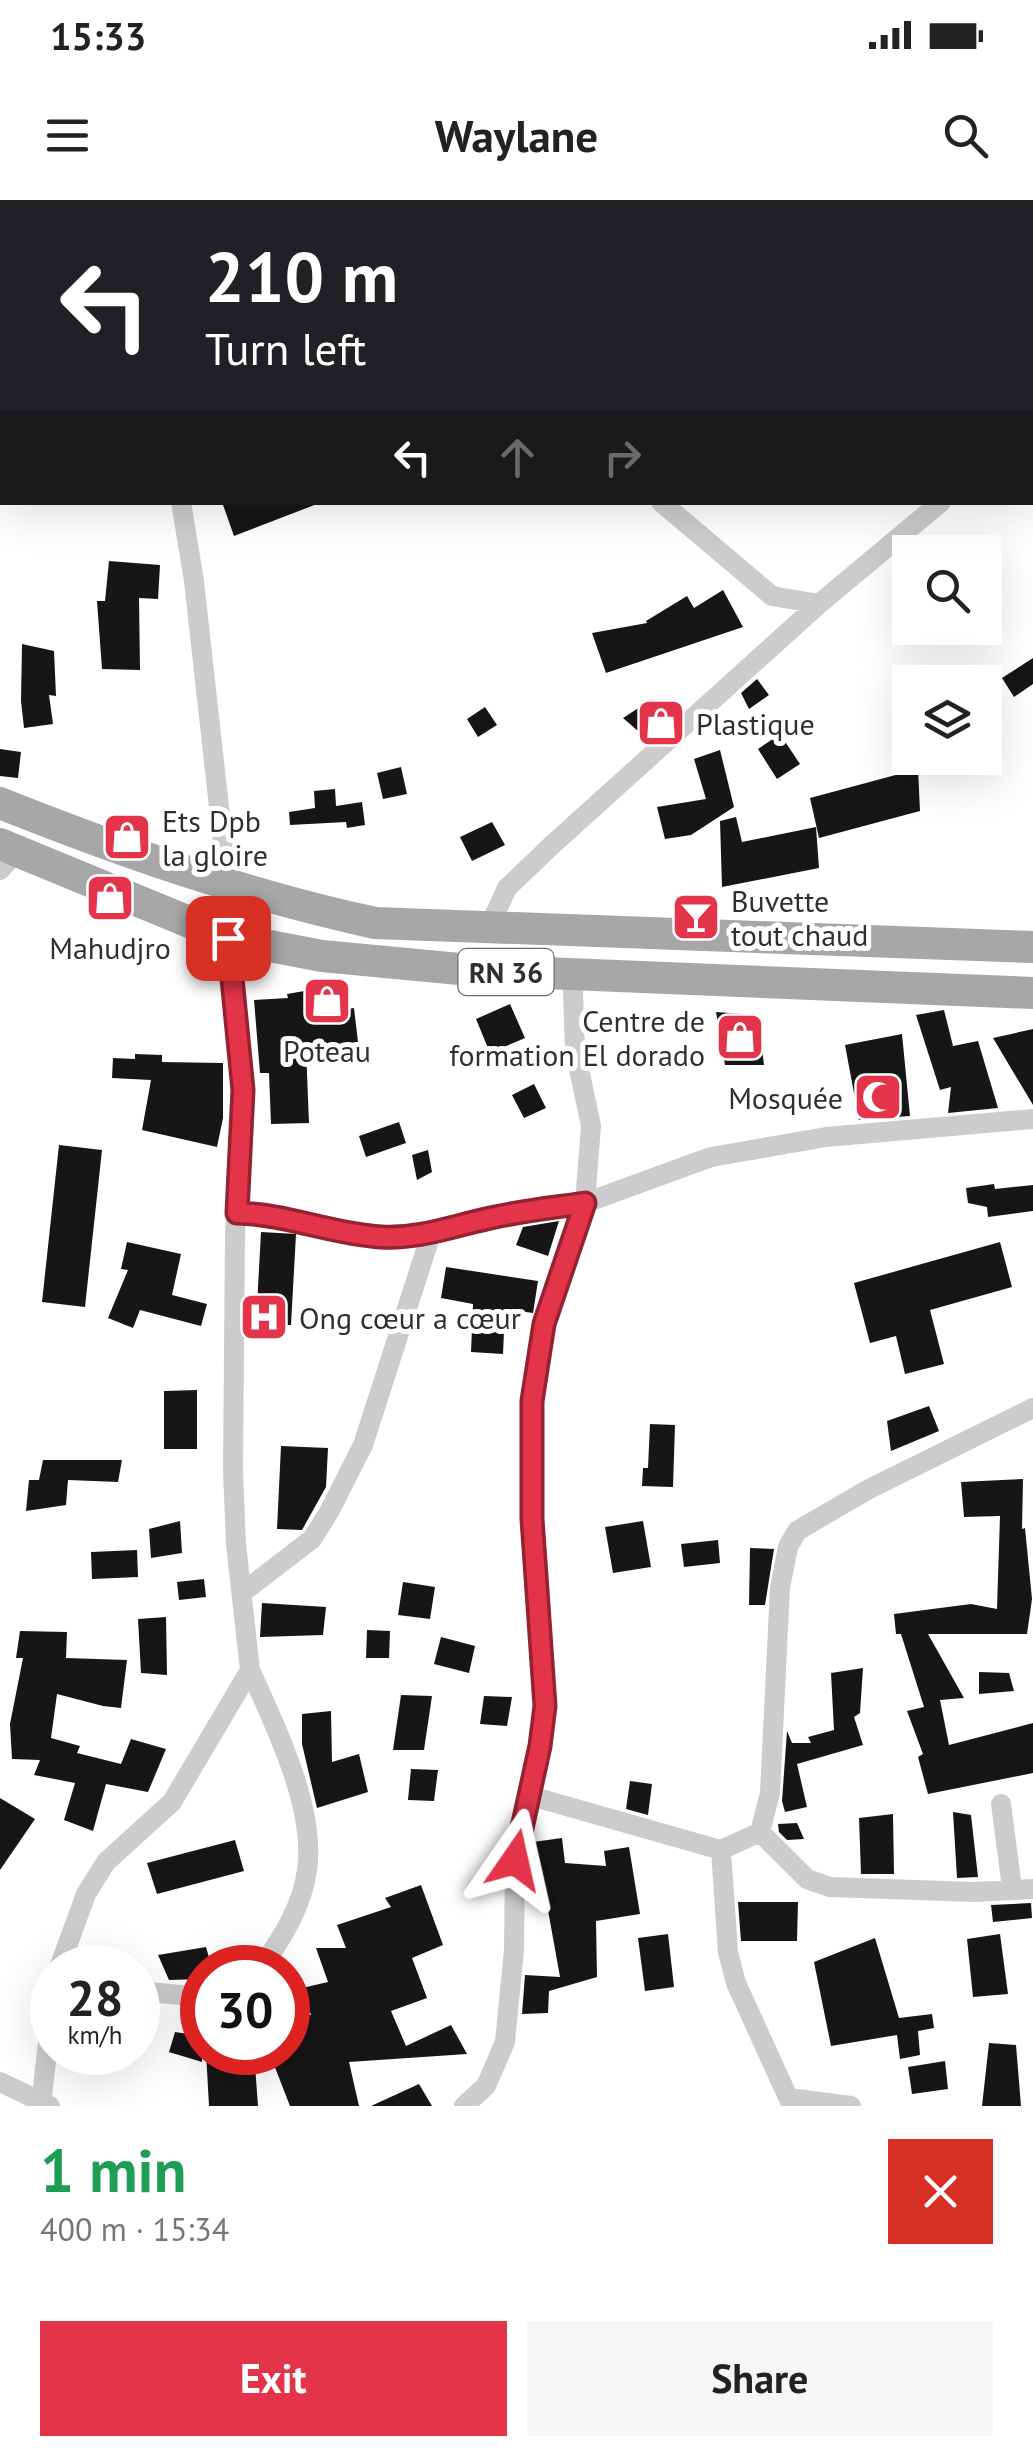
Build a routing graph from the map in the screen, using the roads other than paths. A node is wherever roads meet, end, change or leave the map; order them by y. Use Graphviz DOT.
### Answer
graph roads {
  1 [pos="181,505"];
  2 [pos="665,505"];
  3 [pos="938,505"];
  4 [pos="819,604"];
  5 [pos="0,803"];
  6 [pos="6,855"];
  7 [pos="224,884"];
  8 [pos="490,925"];
  9 [pos="228,938"];
  10 [pos="1033,947"];
  11 [pos="576,975"];
  12 [pos="1033,993"];
  13 [pos="1033,1119"];
  14 [pos="585,1203"];
  15 [pos="237,1213"];
  16 [pos="431,1234"];
  17 [pos="1033,1408"];
  18 [pos="242,1592"];
  19 [pos="250,1670"];
  20 [pos="527,1795"];
  21 [pos="1001,1804"];
  22 [pos="760,1832"];
  23 [pos="721,1850"];
  24 [pos="1023,1889"];
  25 [pos="67,1945"];
  26 [pos="275,1945"];
  27 [pos="46,2075"];
  28 [pos="0,2082"];
  29 [pos="791,2102"];
  30 [pos="44,2104"];
  31 [pos="464,2106"];
  32 [pos="851,2106"];
  1 -- 7 [label="street"];
  2 -- 4 [label="street"];
  3 -- 4 [label="street"];
  4 -- 8 [label="street"];
  5 -- 7 [label="main road, RN 36"];
  6 -- 9 [label="main road, RN 36"];
  7 -- 8 [label="main road, RN 36"];
  8 -- 10 [label="main road, RN 36"];
  9 -- 11 [label="main road, RN 36"];
  9 -- 15 [label="street"];
  11 -- 12 [label="main road, RN 36"];
  11 -- 14 [label="street"];
  13 -- 14 [label="street"];
  14 -- 16 [label="street"];
  14 -- 20 [label="street"];
  15 -- 16 [label="street"];
  15 -- 18 [label="street"];
  16 -- 18 [label="street"];
  17 -- 22 [label="street"];
  18 -- 19 [label="street"];
  19 -- 25 [label="street"];
  19 -- 26 [label="street"];
  20 -- 23 [label="street"];
  20 -- 31 [label="street"];
  21 -- 24 [label="street"];
  22 -- 23 [label="street"];
  22 -- 24 [label="street"];
  23 -- 29 [label="street"];
  27 -- 30 [label="street"];
  28 -- 30 [label="street"];
  29 -- 32 [label="street"];
}
